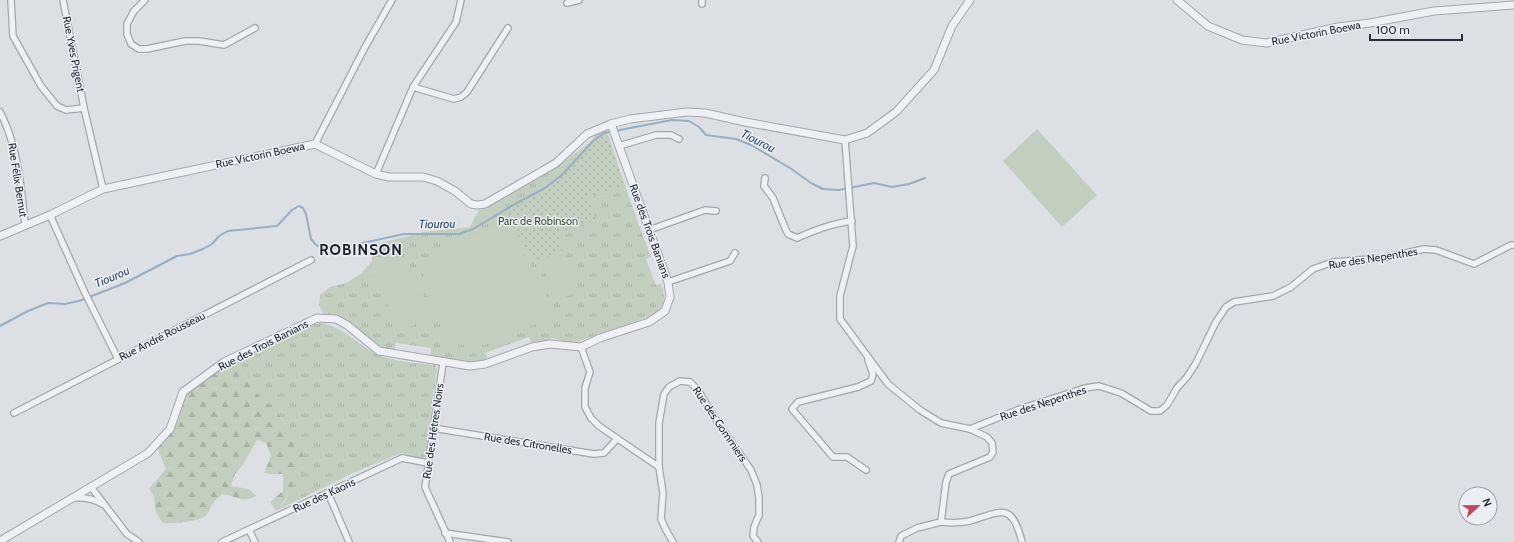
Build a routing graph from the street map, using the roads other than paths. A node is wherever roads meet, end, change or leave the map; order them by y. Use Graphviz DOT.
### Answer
graph roads {
  1 [pos="11,0"];
  2 [pos="63,0"];
  3 [pos="145,0"];
  4 [pos="392,0"];
  5 [pos="461,0"];
  6 [pos="579,0"];
  7 [pos="970,0"];
  8 [pos="1177,0"];
  9 [pos="567,3"];
  10 [pos="1514,5"];
  11 [pos="255,28"];
  12 [pos="508,28"];
  13 [pos="413,87"];
  14 [pos="84,108"];
  15 [pos="0,112"];
  16 [pos="612,129"];
  17 [pos="679,139"];
  18 [pos="845,140"];
  19 [pos="315,144"];
  20 [pos="619,146"];
  21 [pos="376,174"];
  22 [pos="765,178"];
  23 [pos="103,189"];
  24 [pos="716,211"];
  25 [pos="50,215"];
  26 [pos="852,221"];
  27 [pos="25,226"];
  28 [pos="649,230"];
  29 [pos="0,236"];
  30 [pos="1514,246"];
  31 [pos="735,253"];
  32 [pos="311,260"];
  33 [pos="668,282"];
  34 [pos="581,347"];
  35 [pos="867,354"];
  36 [pos="118,359"];
  37 [pos="443,363"];
  38 [pos="14,413"];
  39 [pos="433,428"];
  40 [pos="970,429"];
  41 [pos="617,438"];
  42 [pos="428,463"];
  43 [pos="660,466"];
  44 [pos="866,470"];
  45 [pos="91,487"];
  46 [pos="328,493"];
  47 [pos="72,498"];
  48 [pos="106,506"];
  49 [pos="941,522"];
  50 [pos="249,530"];
  51 [pos="445,533"];
  52 [pos="0,541"];
  53 [pos="139,542"];
  54 [pos="222,542"];
  55 [pos="255,542"];
  56 [pos="349,542"];
  57 [pos="450,542"];
  58 [pos="508,542"];
  59 [pos="673,542"];
  60 [pos="758,542"];
  61 [pos="899,542"];
  62 [pos="1022,542"];
  1 -- 14 [label="street, Rue Yves Prigent"];
  2 -- 14 [label="street, Rue Yves Prigent"];
  3 -- 11 [label="street"];
  4 -- 19 [label="street"];
  5 -- 13 [label="street"];
  6 -- 9 [label="street"];
  7 -- 18 [label="street, Rue Victorin Boewa"];
  8 -- 10 [label="street, Rue Victorin Boewa"];
  12 -- 13 [label="street"];
  13 -- 21 [label="street"];
  14 -- 23 [label="street, Rue Yves Prigent"];
  15 -- 27 [label="street, Rue Félix Bernut"];
  16 -- 18 [label="street, Rue Victorin Boewa"];
  16 -- 20 [label="street, Rue des Trois Banians"];
  16 -- 21 [label="street, Rue Victorin Boewa"];
  17 -- 20 [label="street"];
  18 -- 26 [label="street"];
  19 -- 21 [label="street, Rue Victorin Boewa"];
  19 -- 23 [label="street, Rue Victorin Boewa"];
  20 -- 28 [label="street, Rue des Trois Banians"];
  22 -- 26 [label="street"];
  23 -- 25 [label="street, Rue Victorin Boewa"];
  24 -- 28 [label="street"];
  25 -- 27 [label="street, Rue Victorin Boewa"];
  25 -- 36 [label="street"];
  26 -- 35 [label="street"];
  27 -- 29 [label="street, Rue Victorin Boewa"];
  28 -- 33 [label="street, Rue des Trois Banians"];
  30 -- 40 [label="street, Rue des Nepenthes"];
  31 -- 33 [label="street"];
  32 -- 36 [label="street, Rue André Rousseau"];
  33 -- 34 [label="street, Rue des Trois Banians"];
  34 -- 37 [label="street, Rue des Trois Banians"];
  34 -- 41 [label="street"];
  35 -- 40 [label="street"];
  35 -- 44 [label="street"];
  36 -- 38 [label="street, Rue André Rousseau"];
  37 -- 39 [label="street, Rue des Hêtres Noirs"];
  37 -- 45 [label="street, Rue des Trois Banians"];
  39 -- 41 [label="street, Rue des Citronelles"];
  39 -- 42 [label="street, Rue des Hêtres Noirs"];
  40 -- 49 [label="street"];
  41 -- 43 [label="street"];
  42 -- 46 [label="street, Rue des Kaoris"];
  42 -- 51 [label="street, Rue des Hêtres Noirs"];
  43 -- 59 [label="street, Rue des Gommiers"];
  43 -- 60 [label="street, Rue des Gommiers"];
  45 -- 47 [label="street, Rue des Trois Banians"];
  45 -- 48 [label="street"];
  46 -- 50 [label="street, Rue des Kaoris"];
  46 -- 56 [label="street"];
  47 -- 48 [label="street"];
  47 -- 52 [label="street, Rue des Trois Banians"];
  48 -- 53 [label="street"];
  49 -- 61 [label="street"];
  49 -- 62 [label="street"];
  50 -- 54 [label="street, Rue des Kaoris"];
  50 -- 55 [label="street"];
  51 -- 57 [label="street, Rue des Hêtres Noirs"];
  51 -- 58 [label="street"];
}
